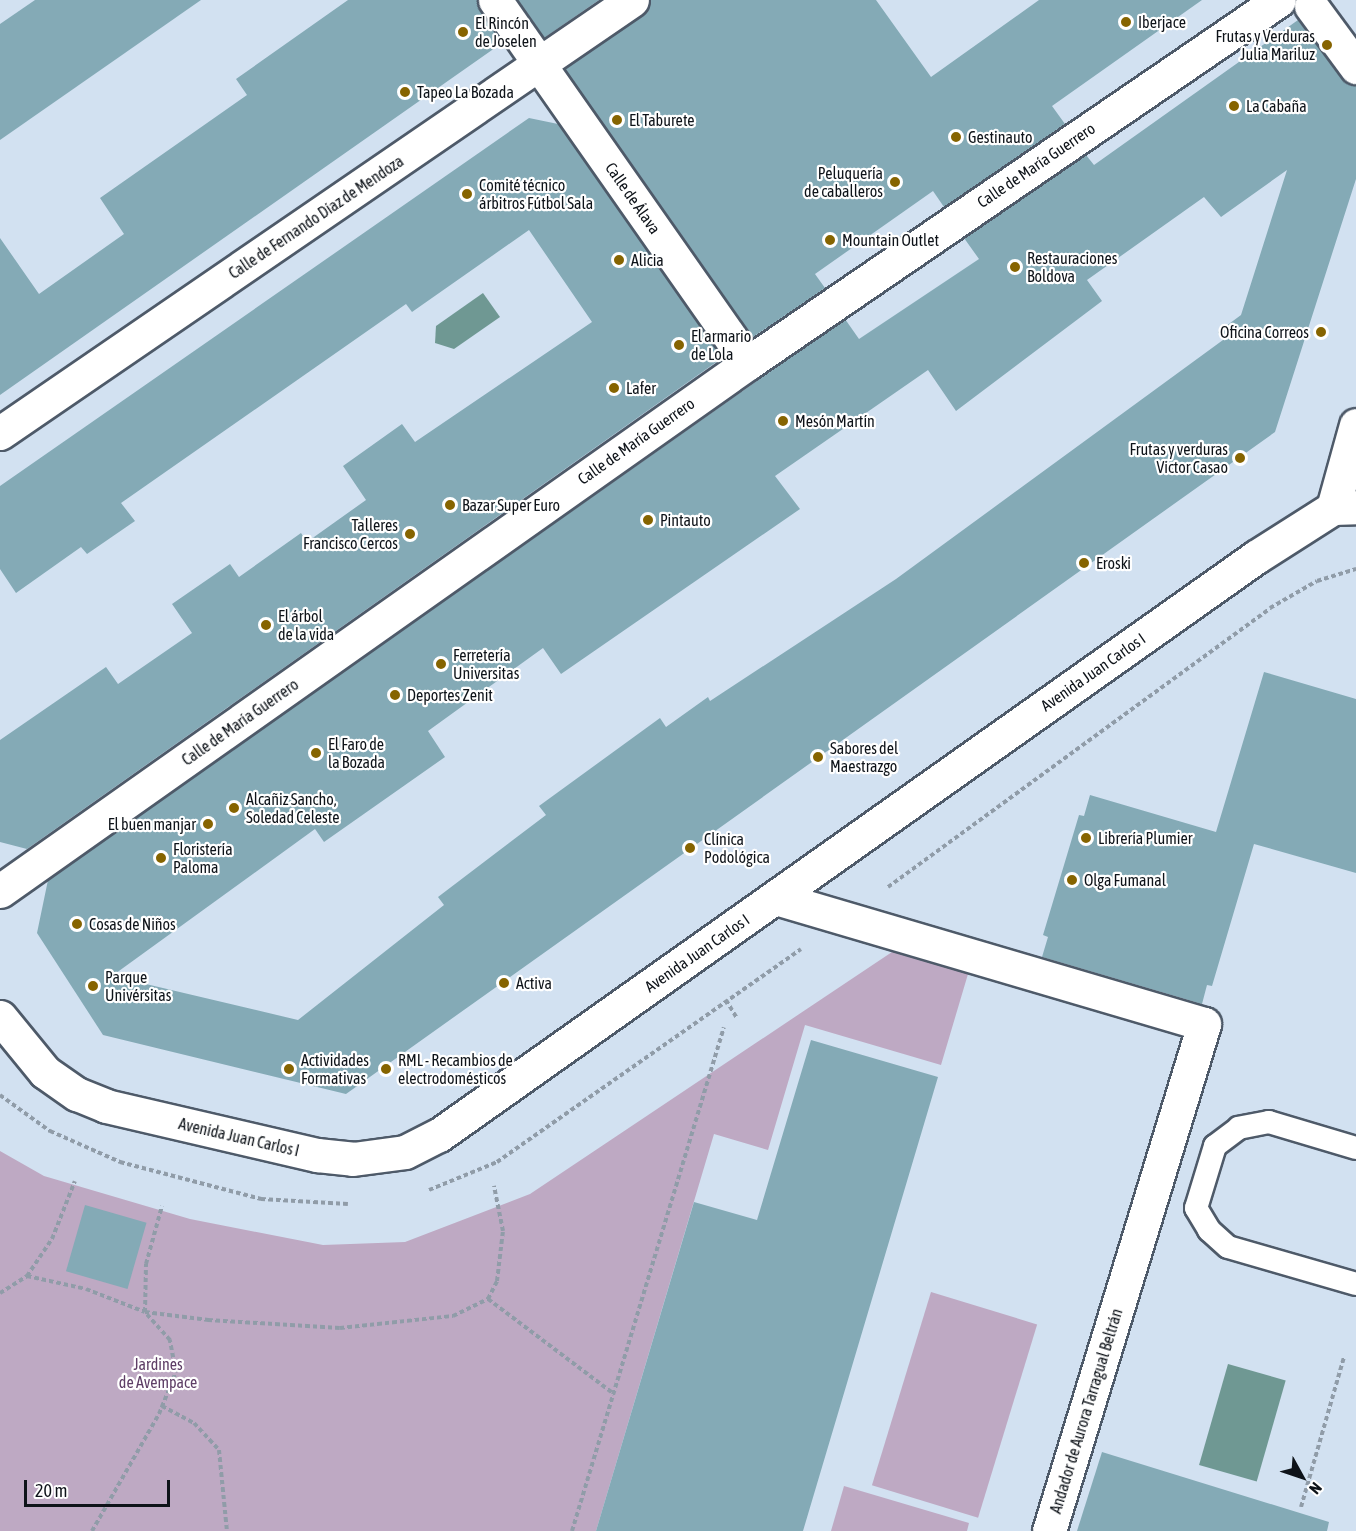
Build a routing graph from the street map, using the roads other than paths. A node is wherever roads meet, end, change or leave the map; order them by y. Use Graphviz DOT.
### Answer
graph roads {
  1 [pos="495,0"];
  2 [pos="632,0"];
  3 [pos="1279,0"];
  4 [pos="1311,6"];
  5 [pos="1356,67"];
  6 [pos="741,353"];
  7 [pos="1356,425"];
  8 [pos="0,433"];
  9 [pos="1345,508"];
  10 [pos="0,891"];
  11 [pos="776,898"];
  12 [pos="0,1017"];
  13 [pos="1356,1148"];
  14 [pos="1356,1284"];
  15 [pos="1049,1531"];
  1 -- 6 [label="street, Calle de Álava"];
  2 -- 8 [label="street, Calle de Fernando Díaz de Mendoza"];
  3 -- 10 [label="street, Calle de María Guerrero"];
  4 -- 5 [label="street"];
  7 -- 9 [label="street"];
  9 -- 11 [label="street, Avenida Juan Carlos I"];
  11 -- 12 [label="street, Avenida Juan Carlos I"];
  11 -- 15 [label="street, Andador de Aurora Tarragual Beltrán"];
  13 -- 14 [label="lane"];
}
